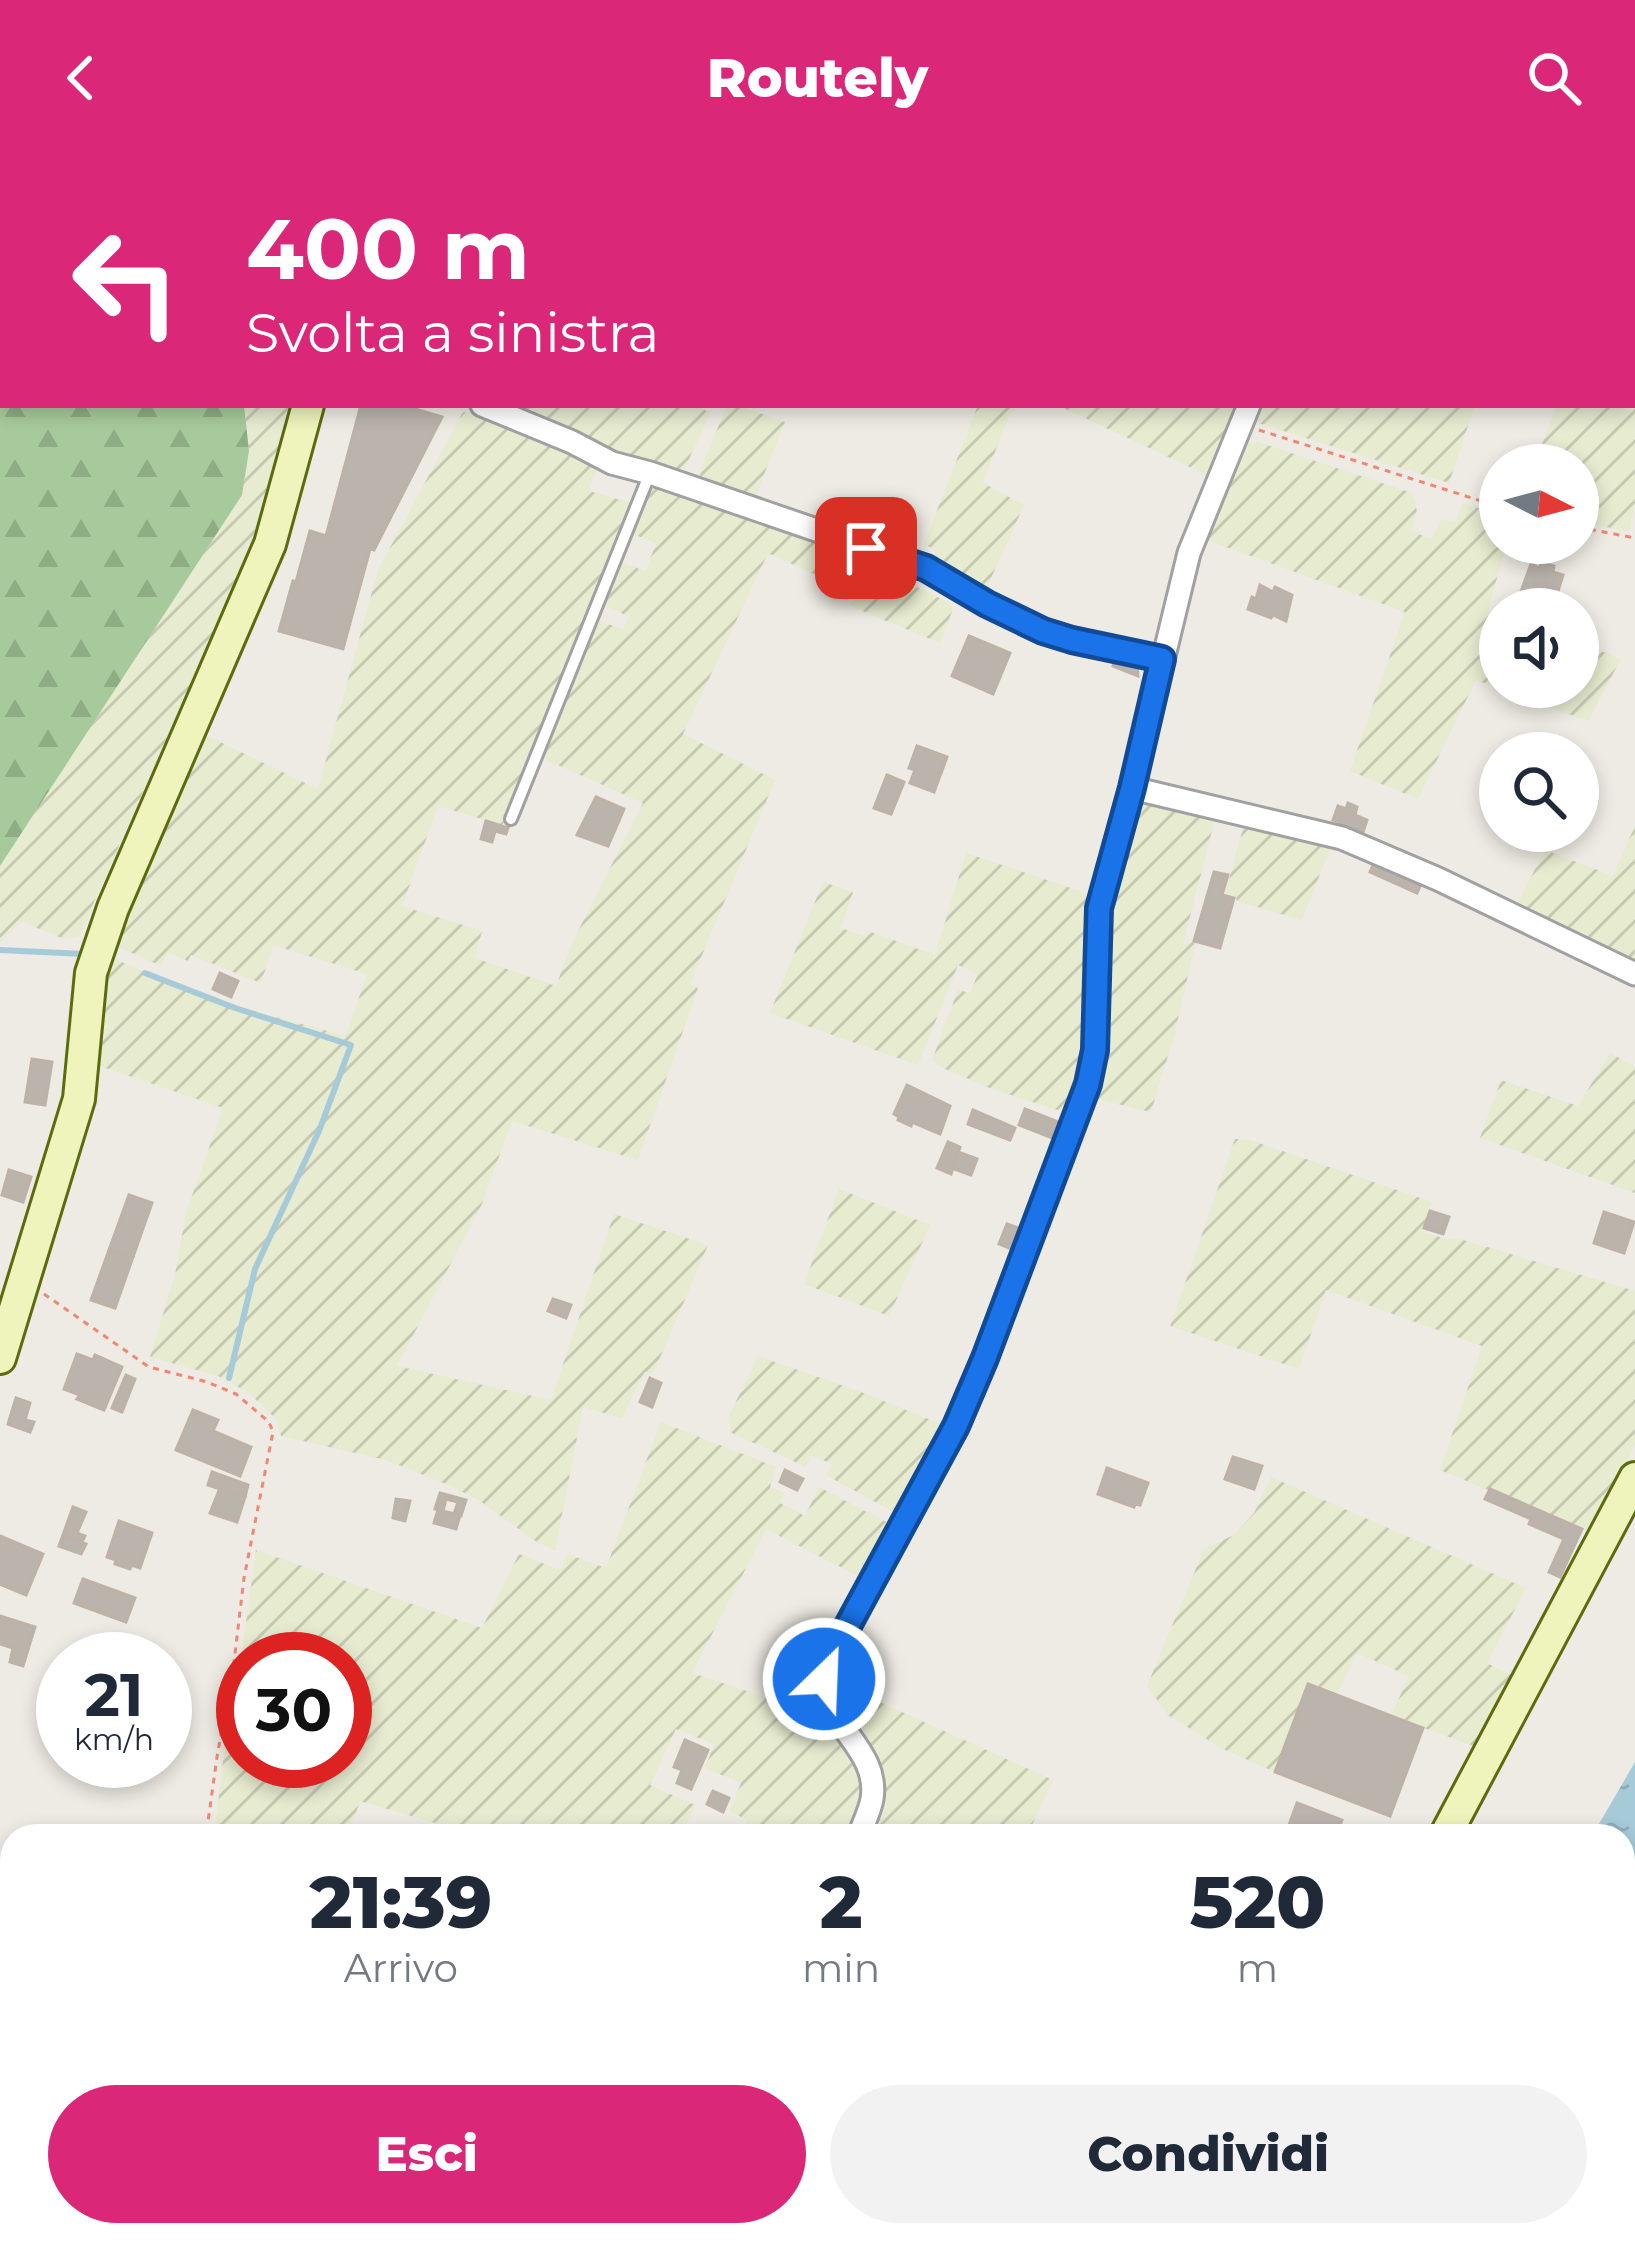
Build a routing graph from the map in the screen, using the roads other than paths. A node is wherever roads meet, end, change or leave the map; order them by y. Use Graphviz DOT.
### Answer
graph roads {
  1 [pos="307,408"];
  2 [pos="489,408"];
  3 [pos="1245,415"];
  4 [pos="650,473"];
  5 [pos="1162,659"];
  6 [pos="1132,788"];
  7 [pos="511,819"];
  8 [pos="1635,974"];
  9 [pos="0,1358"];
  10 [pos="1635,1478"];
  11 [pos="864,1824"];
  12 [pos="1450,1824"];
  1 -- 9 [label="main road"];
  2 -- 4 [label="street"];
  3 -- 5 [label="street"];
  4 -- 5 [label="street"];
  4 -- 7 [label="lane"];
  5 -- 6 [label="street"];
  6 -- 8 [label="street"];
  6 -- 11 [label="street"];
  10 -- 12 [label="main road"];
}
